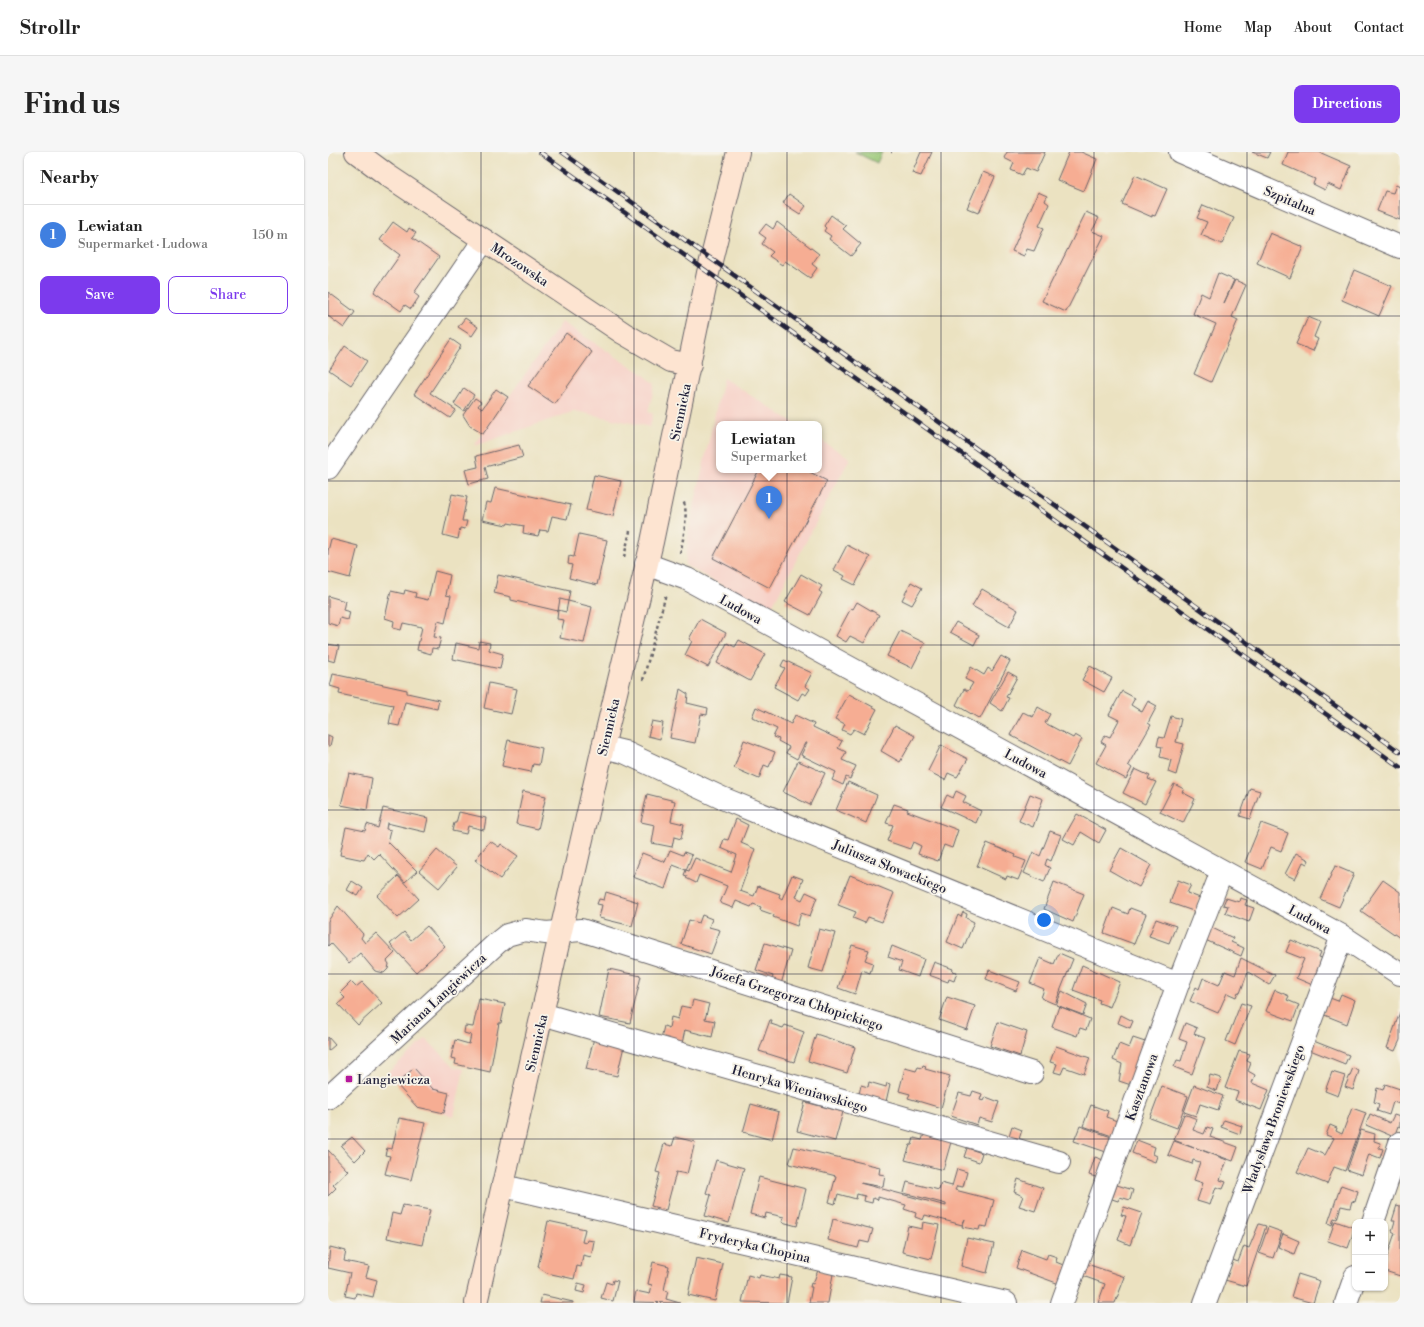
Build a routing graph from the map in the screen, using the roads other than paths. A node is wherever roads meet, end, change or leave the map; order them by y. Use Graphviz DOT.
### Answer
graph roads {
  1 [pos="356,152"];
  2 [pos="738,152"];
  3 [pos="1180,152"];
  4 [pos="484,240"];
  5 [pos="1400,247"];
  6 [pos="690,365"];
  7 [pos="328,468"];
  8 [pos="646,564"];
  9 [pos="603,747"];
  10 [pos="1222,871"];
  11 [pos="561,931"];
  12 [pos="1342,936"];
  13 [pos="1400,974"];
  14 [pos="1178,984"];
  15 [pos="542,1014"];
  16 [pos="1032,1073"];
  17 [pos="328,1098"];
  18 [pos="1400,1143"];
  19 [pos="1059,1162"];
  20 [pos="503,1186"];
  21 [pos="1375,1219"];
  22 [pos="1352,1286"];
  23 [pos="476,1303"];
  24 [pos="1006,1303"];
  25 [pos="1062,1303"];
  26 [pos="1205,1303"];
  27 [pos="1346,1303"];
  1 -- 4 [label="main road, Mrozowska"];
  2 -- 6 [label="main road, Siennicka"];
  3 -- 5 [label="street, Szpitalna"];
  4 -- 6 [label="main road, Mrozowska"];
  4 -- 7 [label="street"];
  6 -- 8 [label="main road, Siennicka"];
  8 -- 9 [label="main road, Siennicka"];
  8 -- 10 [label="street, Ludowa"];
  9 -- 11 [label="main road, Siennicka"];
  9 -- 14 [label="street, Juliusza Słowackiego"];
  10 -- 12 [label="street, Ludowa"];
  10 -- 14 [label="street, Kasztanowa"];
  11 -- 15 [label="main road, Siennicka"];
  11 -- 16 [label="street, Józefa Grzegorza Chłopickiego"];
  11 -- 17 [label="street, Mariana Langiewicza"];
  12 -- 13 [label="street, Ludowa"];
  12 -- 26 [label="street, Władysława Broniewskiego"];
  14 -- 25 [label="street, Kasztanowa"];
  15 -- 19 [label="street, Henryka Wieniawskiego"];
  15 -- 20 [label="main road, Siennicka"];
  18 -- 21 [label="street"];
  20 -- 23 [label="main road, Siennicka"];
  20 -- 24 [label="street, Fryderyka Chopina"];
  22 -- 27 [label="street"];
}
